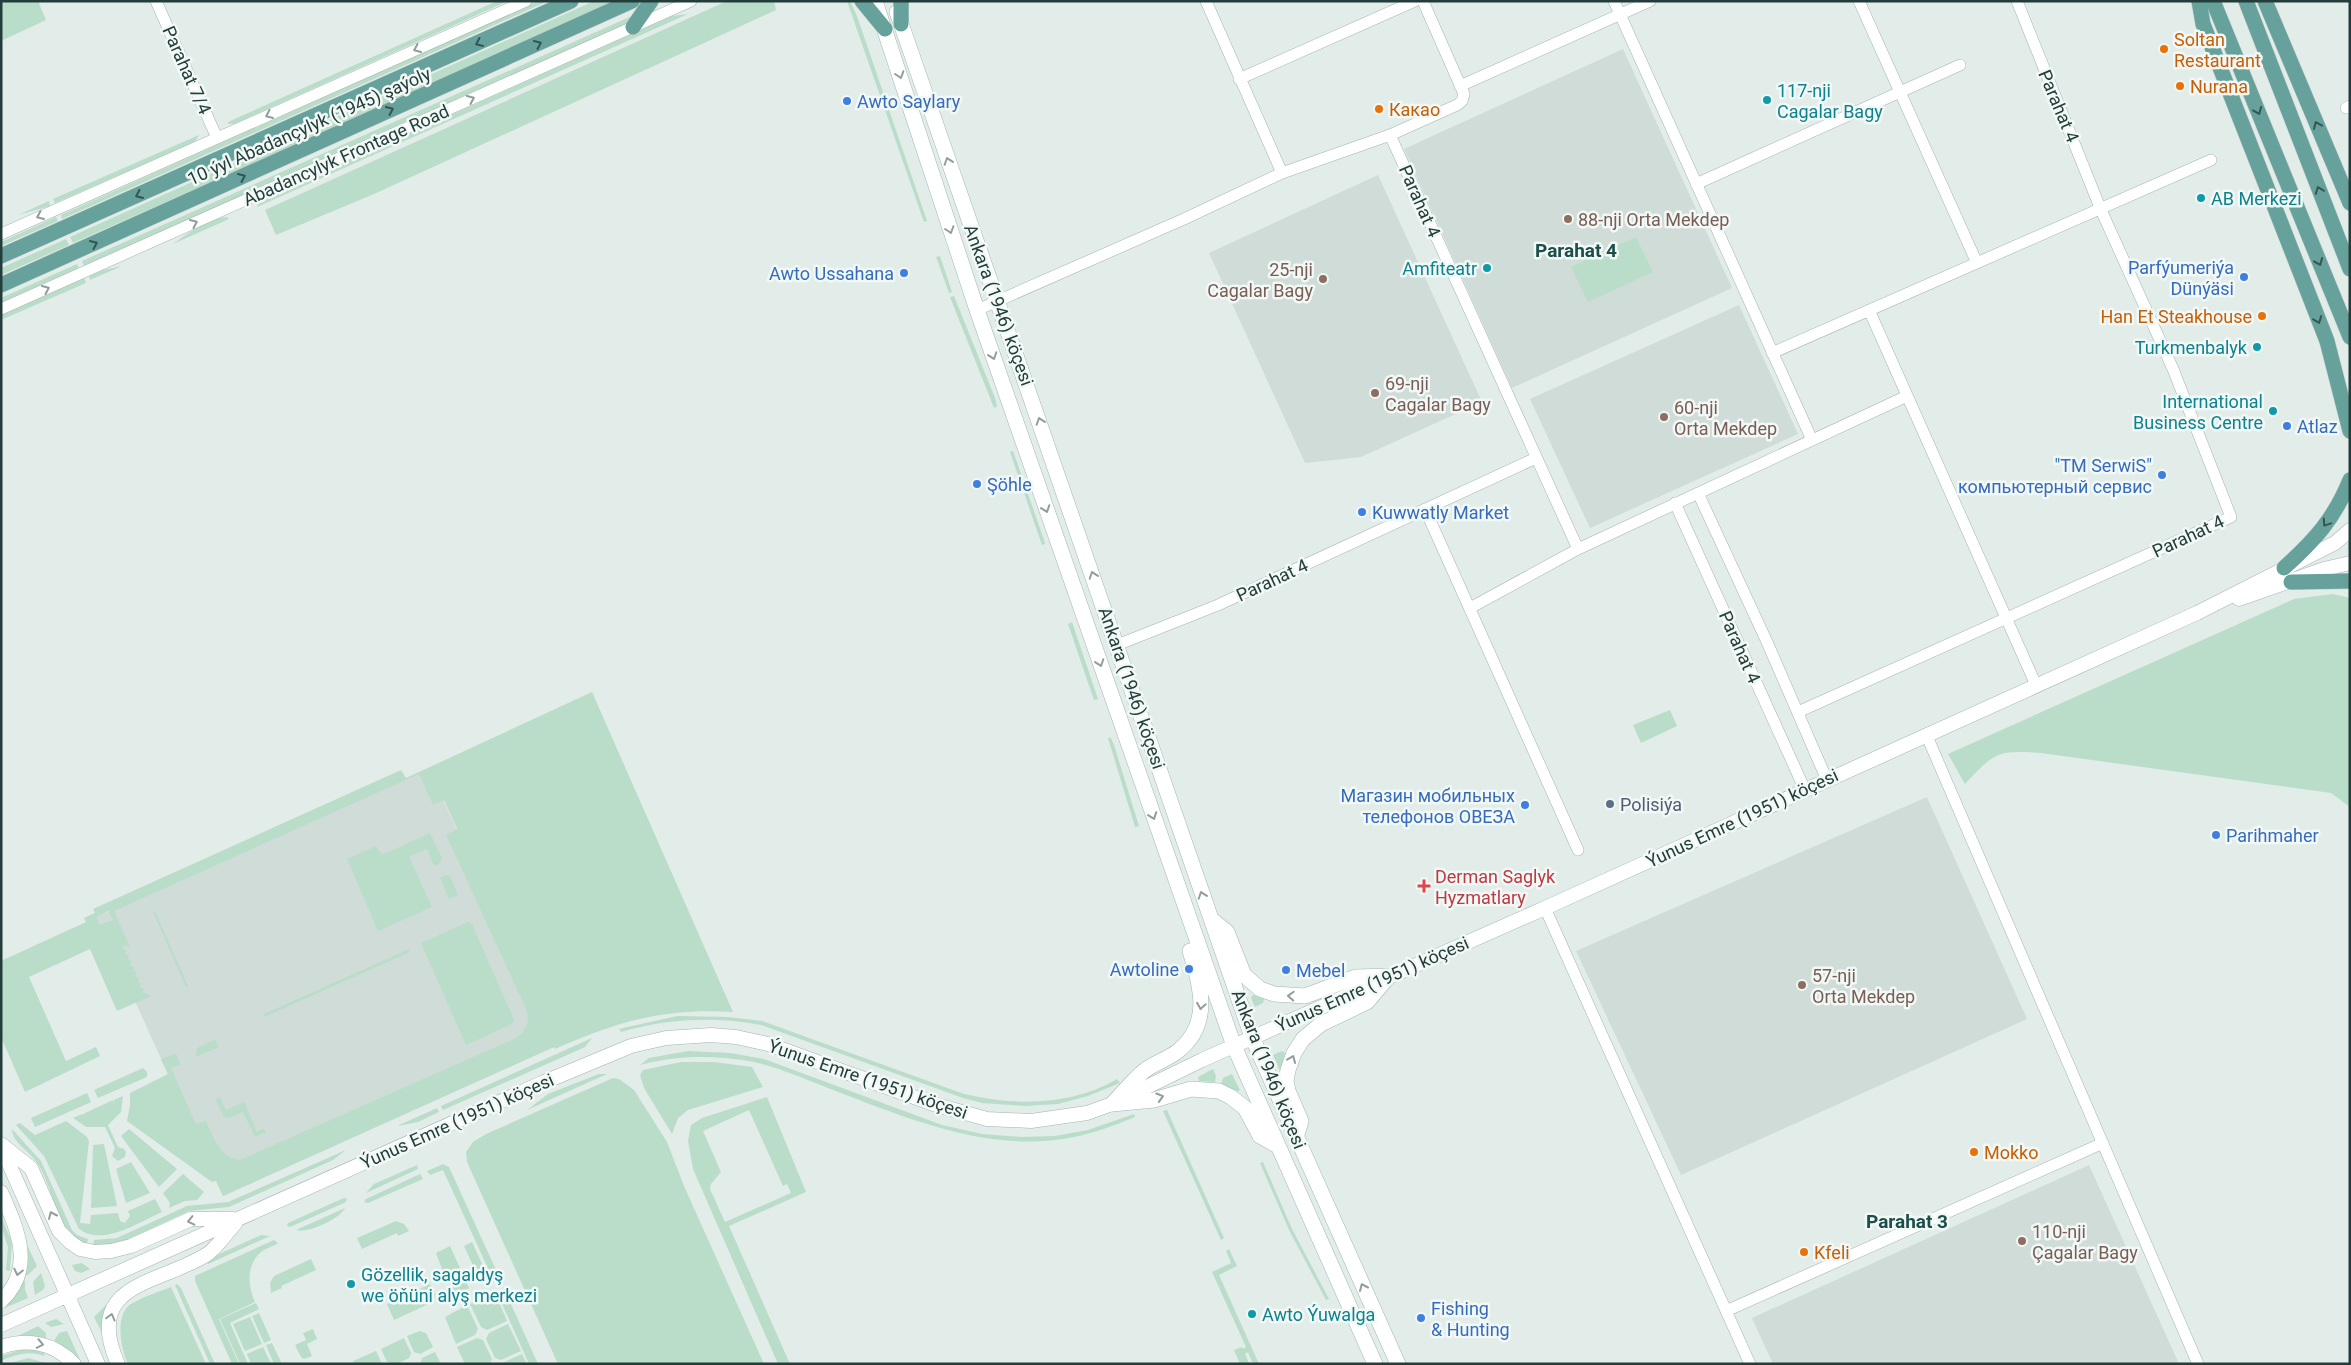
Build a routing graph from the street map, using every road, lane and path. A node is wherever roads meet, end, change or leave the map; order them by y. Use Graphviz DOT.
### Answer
graph roads {
  1 [pos="156,1"];
  2 [pos="526,1"];
  3 [pos="571,1"];
  4 [pos="632,1"];
  5 [pos="651,1"];
  6 [pos="691,1"];
  7 [pos="862,1"];
  8 [pos="875,1"];
  9 [pos="894,1"];
  10 [pos="901,1"];
  11 [pos="1206,1"];
  12 [pos="1415,1"];
  13 [pos="1423,1"];
  14 [pos="1614,1"];
  15 [pos="1650,1"];
  16 [pos="1859,1"];
  17 [pos="2017,1"];
  18 [pos="2199,1"];
  19 [pos="2213,1"];
  20 [pos="2246,1"];
  21 [pos="2265,1"];
  22 [pos="1620,14"];
  23 [pos="901,24"];
  24 [pos="633,27"];
  25 [pos="884,29"];
  26 [pos="1960,65"];
  27 [pos="1239,79"];
  28 [pos="1460,86"];
  29 [pos="1899,92"];
  30 [pos="1390,135"];
  31 [pos="217,138"];
  32 [pos="2211,160"];
  33 [pos="1282,173"];
  34 [pos="1696,184"];
  35 [pos="2350,203"];
  36 [pos="2101,210"];
  37 [pos="1,234"];
  38 [pos="1,256"];
  39 [pos="1976,263"];
  40 [pos="2350,268"];
  41 [pos="1,285"];
  42 [pos="999,300"];
  43 [pos="1,308"];
  44 [pos="977,310"];
  45 [pos="1869,310"];
  46 [pos="2350,338"];
  47 [pos="1772,353"];
  48 [pos="1907,396"];
  49 [pos="2350,431"];
  50 [pos="1812,440"];
  51 [pos="1536,458"];
  52 [pos="2350,480"];
  53 [pos="1698,493"];
  54 [pos="1675,503"];
  55 [pos="1425,509"];
  56 [pos="2350,530"];
  57 [pos="1578,549"];
  58 [pos="2350,563"];
  59 [pos="2284,568"];
  60 [pos="2350,581"];
  61 [pos="2291,582"];
  62 [pos="1470,608"];
  63 [pos="2197,613"];
  64 [pos="2007,619"];
  65 [pos="1117,645"];
  66 [pos="2036,685"];
  67 [pos="1798,712"];
  68 [pos="1926,734"];
  69 [pos="1827,780"];
  70 [pos="1805,790"];
  71 [pos="1578,850"];
  72 [pos="1545,908"];
  73 [pos="1210,918"];
  74 [pos="1192,925"];
  75 [pos="1389,976"];
  76 [pos="1252,1037"];
  77 [pos="1234,1046"];
  78 [pos="1112,1104"];
  79 [pos="1296,1138"];
  80 [pos="2103,1144"];
  81 [pos="1,1145"];
  82 [pos="1278,1146"];
  83 [pos="1,1192"];
  84 [pos="239,1219"];
  85 [pos="68,1296"];
  86 [pos="1,1301"];
  87 [pos="1726,1311"];
  88 [pos="1,1326"];
  89 [pos="1,1347"];
  90 [pos="74,1364"];
  91 [pos="98,1364"];
  92 [pos="118,1364"];
  93 [pos="1376,1364"];
  94 [pos="1398,1364"];
  95 [pos="1750,1364"];
  96 [pos="2198,1364"];
  1 -- 31 [label="street, Parahat 7/4"];
  2 -- 31 [label="street, one-way"];
  3 -- 38 [label="main road, 10 ýyl Abadançylyk (1945) şaýoly, one-way"];
  41 -- 4 [label="main road, 10 ýyl Abadançylyk (1945) şaýoly, one-way"];
  5 -- 24 [label="main road"];
  6 -- 24 [label="street, Abadancylyk Frontage Road"];
  7 -- 25 [label="main road"];
  8 -- 25 [label="main road, Ankara (1946) köçesi"];
  9 -- 23 [label="main road, Ankara (1946) köçesi"];
  10 -- 23 [label="main road"];
  11 -- 27 [label="street"];
  12 -- 27 [label="street"];
  13 -- 28 [label="street"];
  14 -- 22 [label="street"];
  15 -- 22 [label="street"];
  16 -- 29 [label="street"];
  17 -- 36 [label="street, Parahat 4"];
  18 -- 49 [label="main road, one-way"];
  19 -- 46 [label="main road, one-way"];
  40 -- 20 [label="main road, one-way"];
  35 -- 21 [label="main road, one-way"];
  22 -- 28 [label="street"];
  22 -- 34 [label="street"];
  42 -- 23 [label="main road, Ankara (1946) köçesi, one-way"];
  43 -- 24 [label="street, Abadancylyk Frontage Road, one-way"];
  25 -- 44 [label="main road, Ankara (1946) köçesi, one-way"];
  26 -- 29 [label="street"];
  27 -- 33 [label="street"];
  28 -- 30 [label="street"];
  29 -- 34 [label="street"];
  29 -- 39 [label="street"];
  30 -- 33 [label="street"];
  30 -- 51 [label="street, Parahat 4"];
  31 -- 37 [label="street, one-way"];
  32 -- 36 [label="street"];
  33 -- 42 [label="street"];
  34 -- 47 [label="street"];
  36 -- 39 [label="street"];
  36 -- 64 [label="street, Parahat 4"];
  39 -- 45 [label="street"];
  42 -- 44 [label="street"];
  65 -- 42 [label="main road, Ankara (1946) köçesi, one-way"];
  44 -- 74 [label="main road, Ankara (1946) köçesi, one-way"];
  45 -- 47 [label="street"];
  45 -- 48 [label="street"];
  47 -- 50 [label="street"];
  48 -- 50 [label="street"];
  48 -- 64 [label="street"];
  50 -- 53 [label="street"];
  51 -- 55 [label="street, Parahat 4"];
  51 -- 57 [label="street, Parahat 4"];
  52 -- 59 [label="main road, one-way"];
  53 -- 54 [label="street"];
  53 -- 67 [label="street, Parahat 4"];
  54 -- 57 [label="street"];
  54 -- 70 [label="street, Parahat 4"];
  55 -- 62 [label="street"];
  55 -- 65 [label="street, Parahat 4"];
  56 -- 59 [label="street, Ýunus Emre (1951) köçesi"];
  57 -- 62 [label="street"];
  58 -- 61 [label="street, Ýunus Emre (1951) köçesi"];
  59 -- 63 [label="street, Ýunus Emre (1951) köçesi"];
  60 -- 61 [label="main road"];
  61 -- 63 [label="street, Ýunus Emre (1951) köçesi"];
  62 -- 71 [label="street"];
  63 -- 66 [label="street, Ýunus Emre (1951) köçesi"];
  64 -- 66 [label="street"];
  64 -- 67 [label="street"];
  73 -- 65 [label="main road, Ankara (1946) köçesi, one-way"];
  66 -- 68 [label="street, Ýunus Emre (1951) köçesi"];
  67 -- 69 [label="street, Parahat 4"];
  68 -- 69 [label="street, Ýunus Emre (1951) köçesi"];
  68 -- 80 [label="street"];
  69 -- 70 [label="street, Ýunus Emre (1951) köçesi"];
  70 -- 72 [label="street, Ýunus Emre (1951) köçesi"];
  72 -- 75 [label="street, Ýunus Emre (1951) köçesi"];
  72 -- 87 [label="street"];
  75 -- 73 [label="main road, one-way"];
  73 -- 76 [label="main road, Ankara (1946) köçesi"];
  74 -- 77 [label="main road, Ankara (1946) köçesi"];
  74 -- 78 [label="main road, one-way"];
  75 -- 76 [label="street, Ýunus Emre (1951) köçesi"];
  79 -- 75 [label="main road, one-way"];
  76 -- 77 [label="street, Ýunus Emre (1951) köçesi"];
  76 -- 79 [label="main road, Ankara (1946) köçesi"];
  77 -- 78 [label="street, Ýunus Emre (1951) köçesi"];
  77 -- 82 [label="main road, Ankara (1946) köçesi"];
  78 -- 82 [label="main road, one-way"];
  78 -- 84 [label="street, Ýunus Emre (1951) köçesi"];
  94 -- 79 [label="main road, Ankara (1946) köçesi, one-way"];
  80 -- 87 [label="street"];
  80 -- 96 [label="street"];
  84 -- 81 [label="street, one-way"];
  81 -- 85 [label="street"];
  82 -- 93 [label="main road, Ankara (1946) köçesi"];
  83 -- 86 [label="street, one-way"];
  84 -- 85 [label="street, Ýunus Emre (1951) köçesi"];
  92 -- 84 [label="street, one-way"];
  85 -- 88 [label="street, Ýunus Emre (1951) köçesi"];
  85 -- 91 [label="street"];
  87 -- 95 [label="street"];
  89 -- 90 [label="street, one-way"];
}
